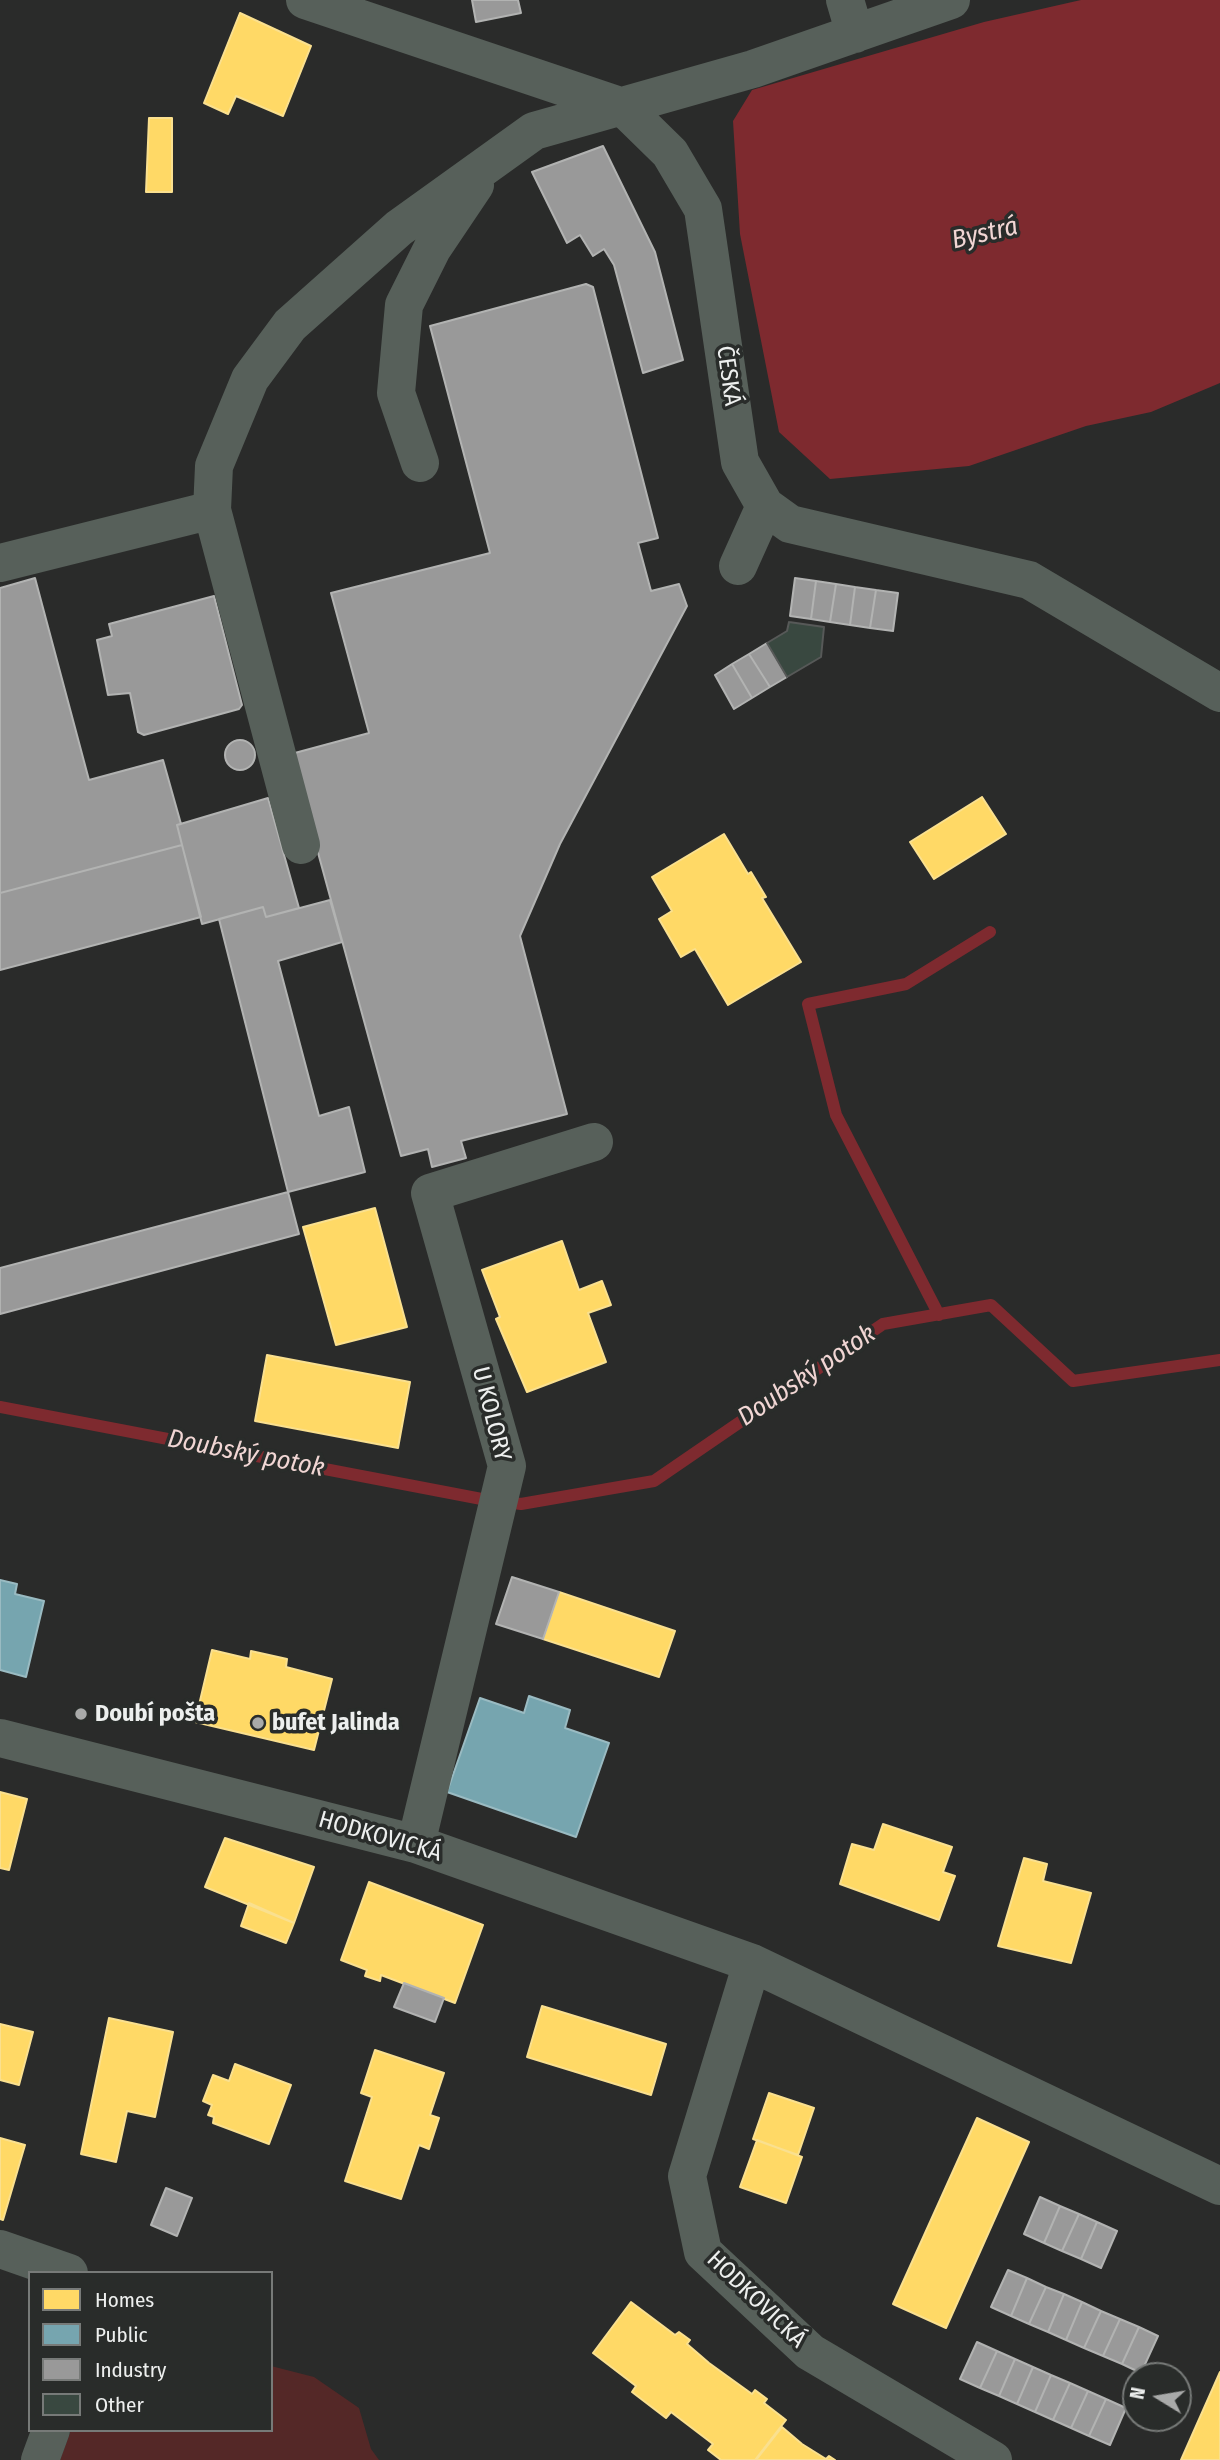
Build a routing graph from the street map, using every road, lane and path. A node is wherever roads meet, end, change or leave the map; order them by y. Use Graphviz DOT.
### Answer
graph roads {
  1 [pos="305,0"];
  2 [pos="951,0"];
  3 [pos="850,17"];
  4 [pos="623,107"];
  5 [pos="490,163"];
  6 [pos="421,463"];
  7 [pos="765,506"];
  8 [pos="212,510"];
  9 [pos="0,563"];
  10 [pos="738,566"];
  11 [pos="1220,693"];
  12 [pos="301,845"];
  13 [pos="594,1142"];
  14 [pos="0,1738"];
  15 [pos="416,1844"];
  16 [pos="752,1963"];
  17 [pos="1220,2186"];
  18 [pos="0,2249"];
  19 [pos="63,2271"];
  20 [pos="50,2432"];
  21 [pos="40,2460"];
  22 [pos="993,2460"];
  1 -- 4 [label="street, ČESKÁ"];
  2 -- 3 [label="street"];
  3 -- 4 [label="street"];
  4 -- 5 [label="street"];
  4 -- 7 [label="street, ČESKÁ"];
  5 -- 6 [label="street"];
  5 -- 8 [label="street"];
  7 -- 10 [label="street"];
  7 -- 11 [label="street, ČESKÁ"];
  8 -- 9 [label="street"];
  8 -- 12 [label="street"];
  13 -- 15 [label="street, U KOLORY"];
  14 -- 15 [label="street, HODKOVICKÁ"];
  15 -- 16 [label="street, HODKOVICKÁ"];
  16 -- 17 [label="street, HODKOVICKÁ"];
  16 -- 22 [label="street, HODKOVICKÁ"];
  18 -- 19 [label="street"];
  20 -- 21 [label="street"];
}
